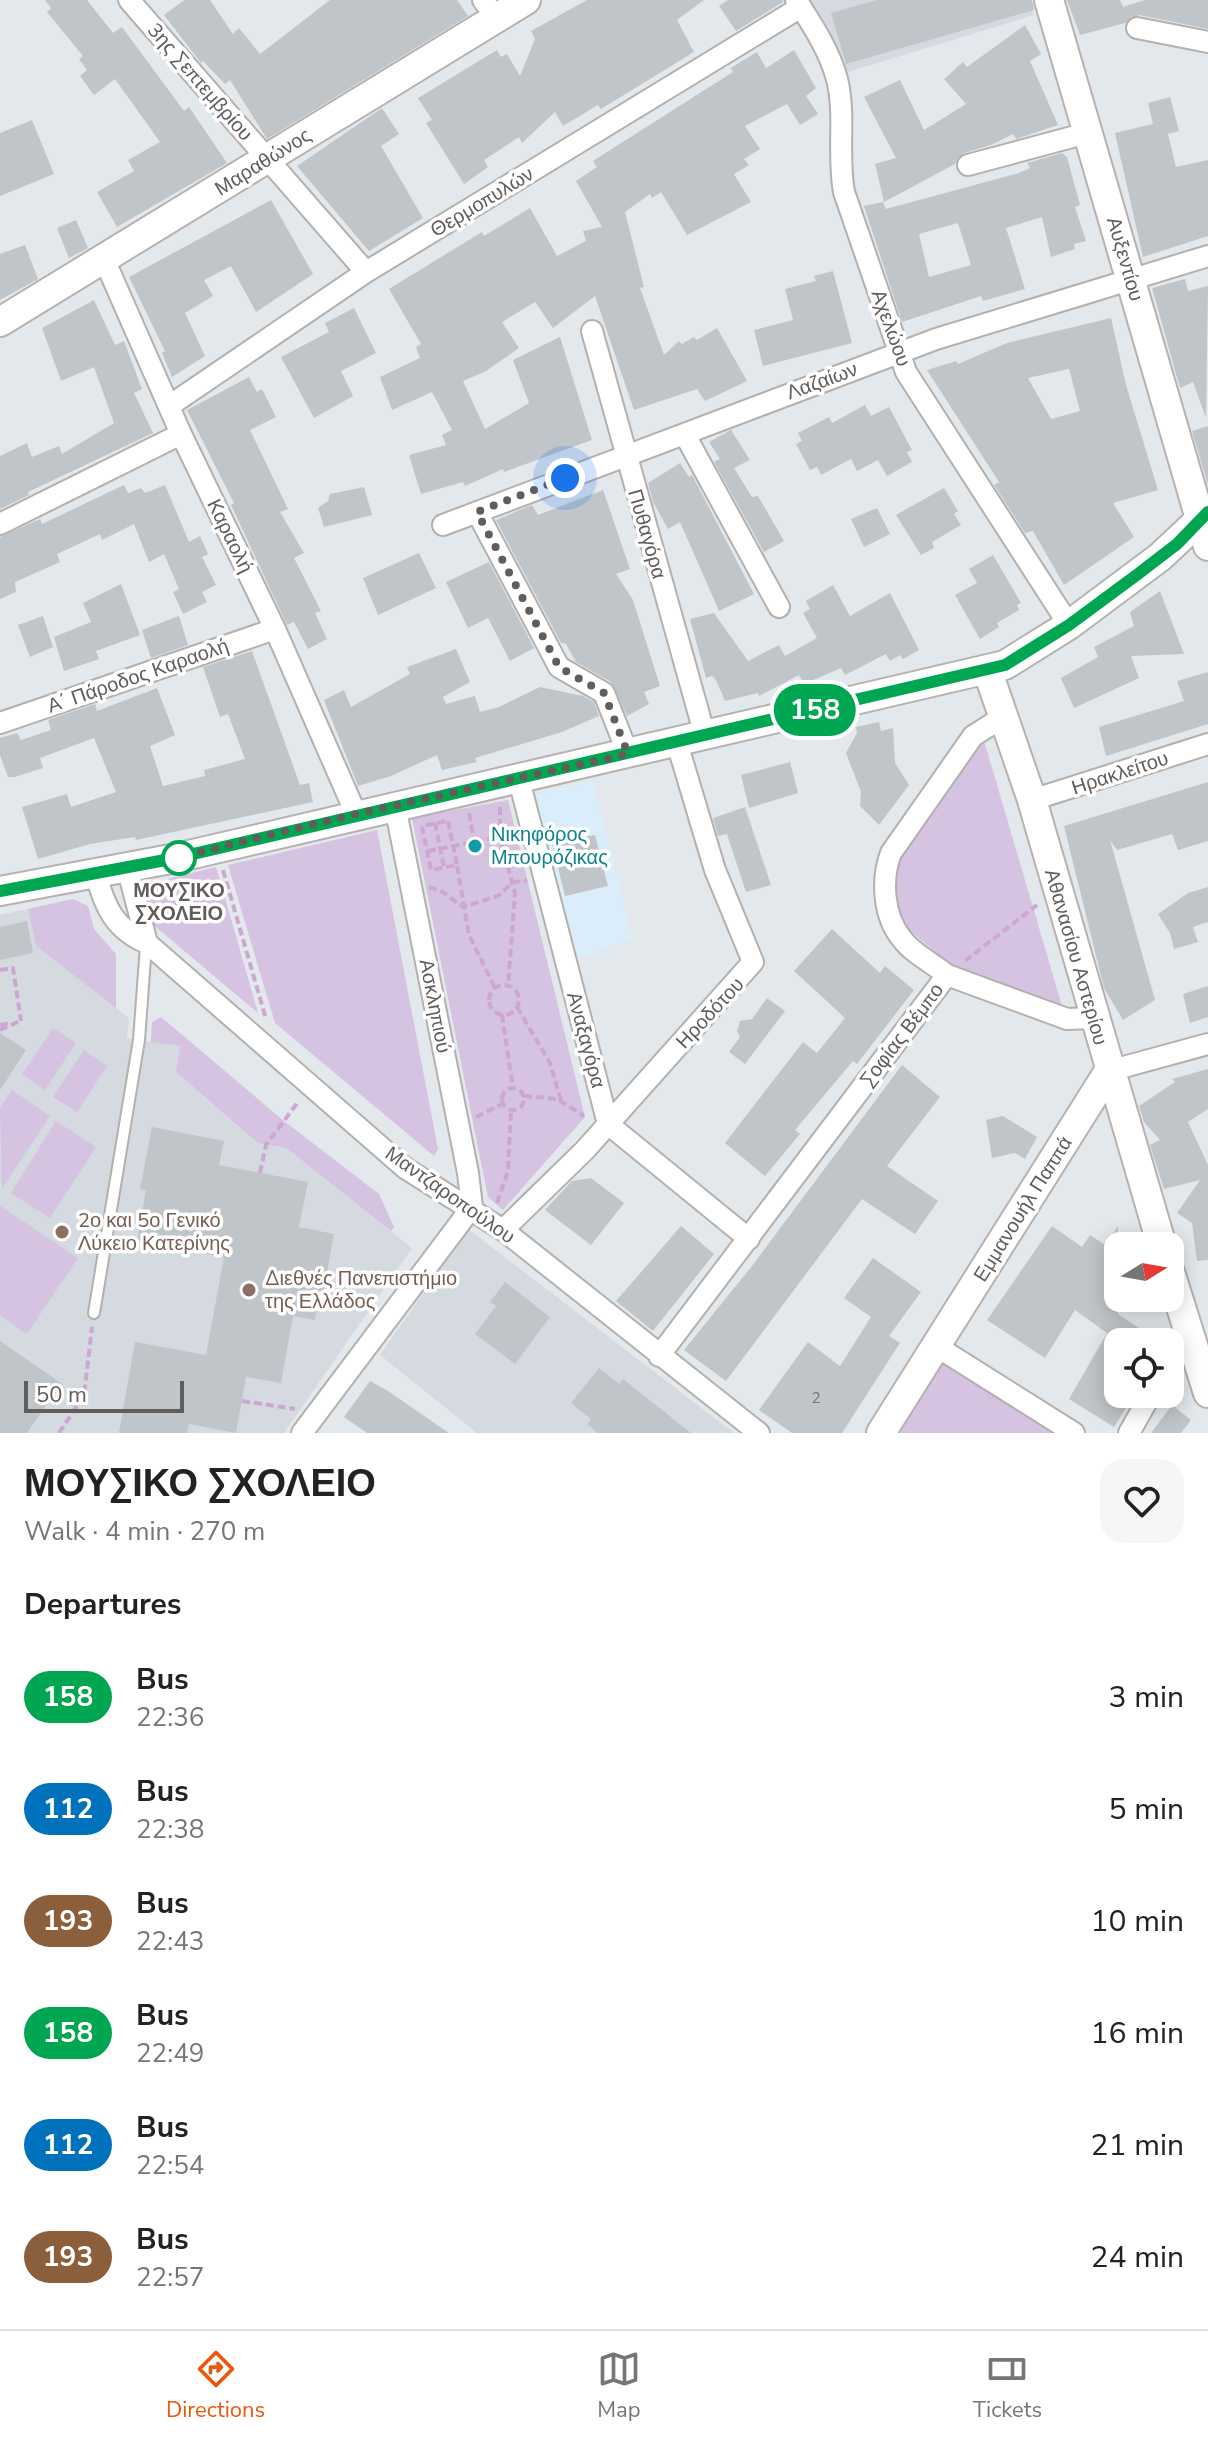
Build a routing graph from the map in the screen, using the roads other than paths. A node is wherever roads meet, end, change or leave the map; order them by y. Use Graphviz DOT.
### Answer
graph roads {
  1 [pos="129,0"];
  2 [pos="526,0"];
  3 [pos="1049,0"];
  4 [pos="799,4"];
  5 [pos="490,9"];
  6 [pos="1137,28"];
  7 [pos="1208,42"];
  8 [pos="1087,133"];
  9 [pos="268,159"];
  10 [pos="968,165"];
  11 [pos="1208,256"];
  12 [pos="104,259"];
  13 [pos="366,272"];
  14 [pos="1131,279"];
  15 [pos="0,322"];
  16 [pos="592,331"];
  17 [pos="898,352"];
  18 [pos="169,406"];
  19 [pos="181,434"];
  20 [pos="685,435"];
  21 [pos="624,455"];
  22 [pos="477,512"];
  23 [pos="1204,516"];
  24 [pos="0,524"];
  25 [pos="443,525"];
  26 [pos="1208,546"];
  27 [pos="779,607"];
  28 [pos="1069,625"];
  29 [pos="275,629"];
  30 [pos="987,669"];
  31 [pos="1003,717"];
  32 [pos="0,723"];
  33 [pos="691,740"];
  34 [pos="1208,744"];
  35 [pos="628,754"];
  36 [pos="512,781"];
  37 [pos="1032,800"];
  38 [pos="395,806"];
  39 [pos="356,814"];
  40 [pos="127,867"];
  41 [pos="96,874"];
  42 [pos="0,891"];
  43 [pos="147,943"];
  44 [pos="947,975"];
  45 [pos="1094,1018"];
  46 [pos="1208,1044"];
  47 [pos="1109,1071"];
  48 [pos="608,1124"];
  49 [pos="479,1212"];
  50 [pos="503,1230"];
  51 [pos="1158,1232"];
  52 [pos="749,1239"];
  53 [pos="1182,1312"];
  54 [pos="94,1313"];
  55 [pos="1188,1331"];
  56 [pos="1184,1338"];
  57 [pos="936,1346"];
  58 [pos="659,1356"];
  59 [pos="1208,1393"];
  60 [pos="1143,1408"];
  61 [pos="306,1427"];
  62 [pos="759,1433"];
  63 [pos="881,1433"];
  64 [pos="1074,1433"];
  65 [pos="1129,1433"];
  1 -- 9 [label="street, 3ης Σεπτεμβρίου"];
  2 -- 5 [label="street, Μαραθώνος"];
  3 -- 8 [label="street, Αυξεντίου"];
  4 -- 13 [label="street, Θερμοπυλών"];
  4 -- 17 [label="street, Αχελώου"];
  5 -- 9 [label="street, Μαραθώνος"];
  6 -- 7 [label="street"];
  8 -- 10 [label="street"];
  8 -- 14 [label="street, Αυξεντίου"];
  9 -- 12 [label="street, Μαραθώνος"];
  9 -- 13 [label="street, 3ης Σεπτεμβρίου"];
  11 -- 14 [label="street, Λαζαίων"];
  12 -- 15 [label="street, Μαραθώνος"];
  12 -- 18 [label="street, Καραολή"];
  13 -- 18 [label="street, Θερμοπυλών"];
  14 -- 17 [label="street, Λαζαίων"];
  14 -- 23 [label="street, Αυξεντίου"];
  16 -- 21 [label="street, Πυθαγόρα"];
  17 -- 20 [label="street, Λαζαίων"];
  17 -- 28 [label="street, Αχελώου"];
  18 -- 19 [label="street, Καραολή"];
  19 -- 24 [label="street"];
  19 -- 29 [label="street, Καραολή"];
  20 -- 21 [label="street, Λαζαίων"];
  20 -- 27 [label="street"];
  21 -- 22 [label="street, Λαζαίων"];
  21 -- 33 [label="street, Πυθαγόρα"];
  22 -- 25 [label="street, Λαζαίων"];
  22 -- 35 [label="street"];
  23 -- 26 [label="street, Αυξεντίου"];
  23 -- 28 [label="street"];
  28 -- 30 [label="street"];
  29 -- 32 [label="street, Α΄ Πάροδος Καραολή"];
  29 -- 39 [label="street, Καραολή"];
  30 -- 31 [label="street, Αθανασίου Αστερίου"];
  30 -- 33 [label="street"];
  31 -- 37 [label="street, Αθανασίου Αστερίου"];
  31 -- 44 [label="street, Σοφίας Βέμπο"];
  33 -- 35 [label="street"];
  33 -- 48 [label="street, Ηροδότου"];
  34 -- 37 [label="street, Ηρακλείτου"];
  35 -- 36 [label="street"];
  36 -- 38 [label="street"];
  36 -- 48 [label="street, Αναξαγόρα"];
  37 -- 45 [label="street, Αθανασίου Αστερίου"];
  38 -- 39 [label="street"];
  38 -- 49 [label="street, Ασκληπιού"];
  39 -- 40 [label="street"];
  40 -- 41 [label="street"];
  40 -- 43 [label="street"];
  41 -- 42 [label="street"];
  41 -- 43 [label="street, Μαντζαροπούλου"];
  43 -- 49 [label="street, Μαντζαροπούλου"];
  43 -- 54 [label="lane"];
  44 -- 45 [label="street"];
  44 -- 52 [label="street, Σοφίας Βέμπο"];
  45 -- 47 [label="street, Αθανασίου Αστερίου"];
  46 -- 47 [label="street"];
  47 -- 51 [label="street, Αθανασίου Αστερίου"];
  47 -- 57 [label="street, Εμμανουήλ Παππά"];
  48 -- 50 [label="street, Ηροδότου"];
  48 -- 52 [label="street"];
  49 -- 50 [label="street, Μαντζαροπούλου"];
  49 -- 61 [label="street"];
  50 -- 58 [label="street, Μαντζαροπούλου"];
  52 -- 58 [label="street, Σοφίας Βέμπο"];
  53 -- 55 [label="street"];
  55 -- 56 [label="street"];
  55 -- 59 [label="street"];
  57 -- 63 [label="street, Εμμανουήλ Παππά"];
  57 -- 64 [label="street"];
  58 -- 62 [label="street, Μαντζαροπούλου"];
  60 -- 65 [label="street"];
}
